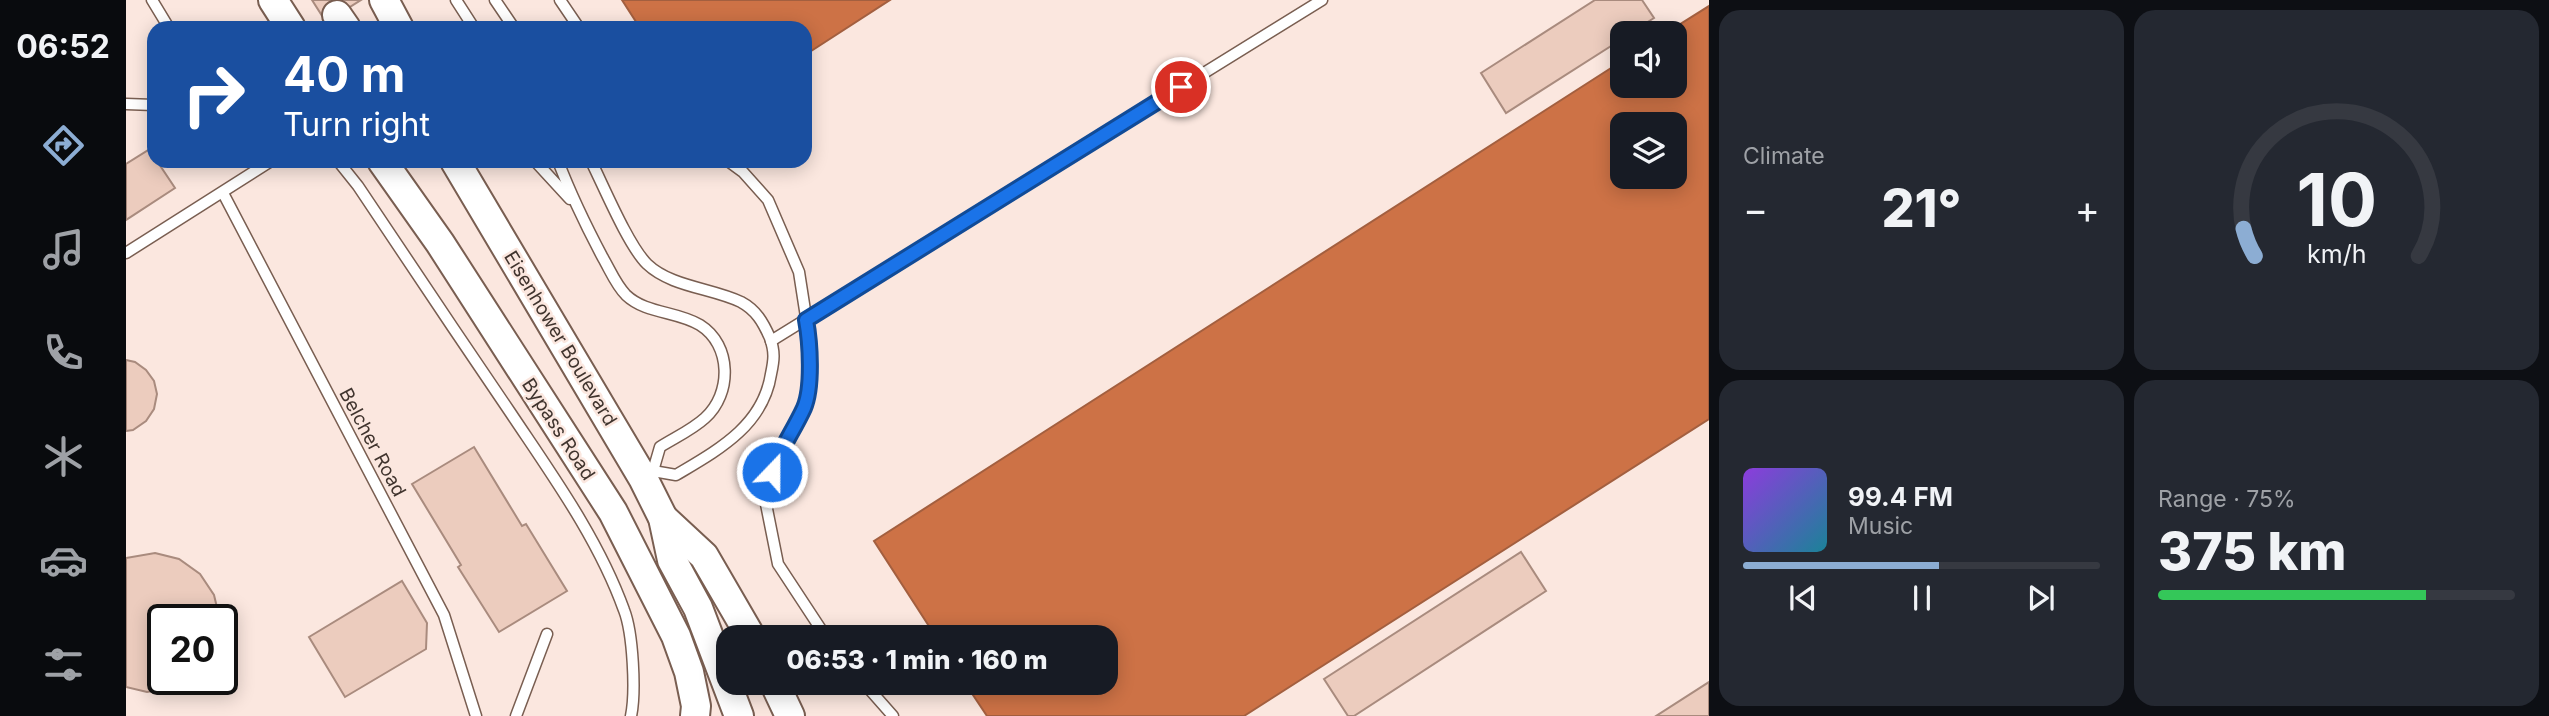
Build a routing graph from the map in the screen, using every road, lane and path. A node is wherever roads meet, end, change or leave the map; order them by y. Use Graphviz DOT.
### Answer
graph roads {
  1 [pos="152,0"];
  2 [pos="273,0"];
  3 [pos="384,0"];
  4 [pos="456,0"];
  5 [pos="495,0"];
  6 [pos="560,0"];
  7 [pos="1322,0"];
  8 [pos="165,21"];
  9 [pos="286,21"];
  10 [pos="395,21"];
  11 [pos="470,21"];
  12 [pos="509,21"];
  13 [pos="574,21"];
  14 [pos="126,104"];
  15 [pos="147,105"];
  16 [pos="260,168"];
  17 [pos="343,168"];
  18 [pos="387,168"];
  19 [pos="459,168"];
  20 [pos="541,168"];
  21 [pos="561,168"];
  22 [pos="595,168"];
  23 [pos="738,168"];
  24 [pos="223,192"];
  25 [pos="573,202"];
  26 [pos="126,253"];
  27 [pos="806,320"];
  28 [pos="771,341"];
  29 [pos="648,474"];
  30 [pos="663,518"];
  31 [pos="744,625"];
  32 [pos="818,625"];
  33 [pos="547,634"];
  34 [pos="780,695"];
  35 [pos="874,695"];
  36 [pos="476,716"];
  37 [pos="516,716"];
  38 [pos="631,716"];
  39 [pos="695,716"];
  40 [pos="739,716"];
  41 [pos="790,716"];
  42 [pos="893,716"];
  1 -- 8 [label="lane"];
  2 -- 9 [label="street"];
  3 -- 10 [label="street"];
  4 -- 11 [label="lane"];
  5 -- 12 [label="lane"];
  6 -- 13 [label="lane"];
  7 -- 27 [label="lane"];
  14 -- 15 [label="lane"];
  16 -- 24 [label="lane"];
  17 -- 38 [label="lane"];
  18 -- 39 [label="street, Bypass Road"];
  19 -- 29 [label="street, Eisenhower Boulevard"];
  20 -- 25 [label="lane"];
  21 -- 25 [label="lane"];
  22 -- 28 [label="lane"];
  23 -- 27 [label="lane"];
  24 -- 26 [label="lane"];
  24 -- 36 [label="lane, Belcher Road"];
  25 -- 29 [label="lane"];
  27 -- 28 [label="lane"];
  27 -- 32 [label="lane"];
  28 -- 29 [label="lane"];
  29 -- 30 [label="street, Eisenhower Boulevard"];
  30 -- 31 [label="street, Eisenhower Boulevard"];
  30 -- 40 [label="street, Eisenhower Boulevard"];
  33 -- 37 [label="lane"];
  34 -- 41 [label="street"];
  35 -- 42 [label="lane"];
}
